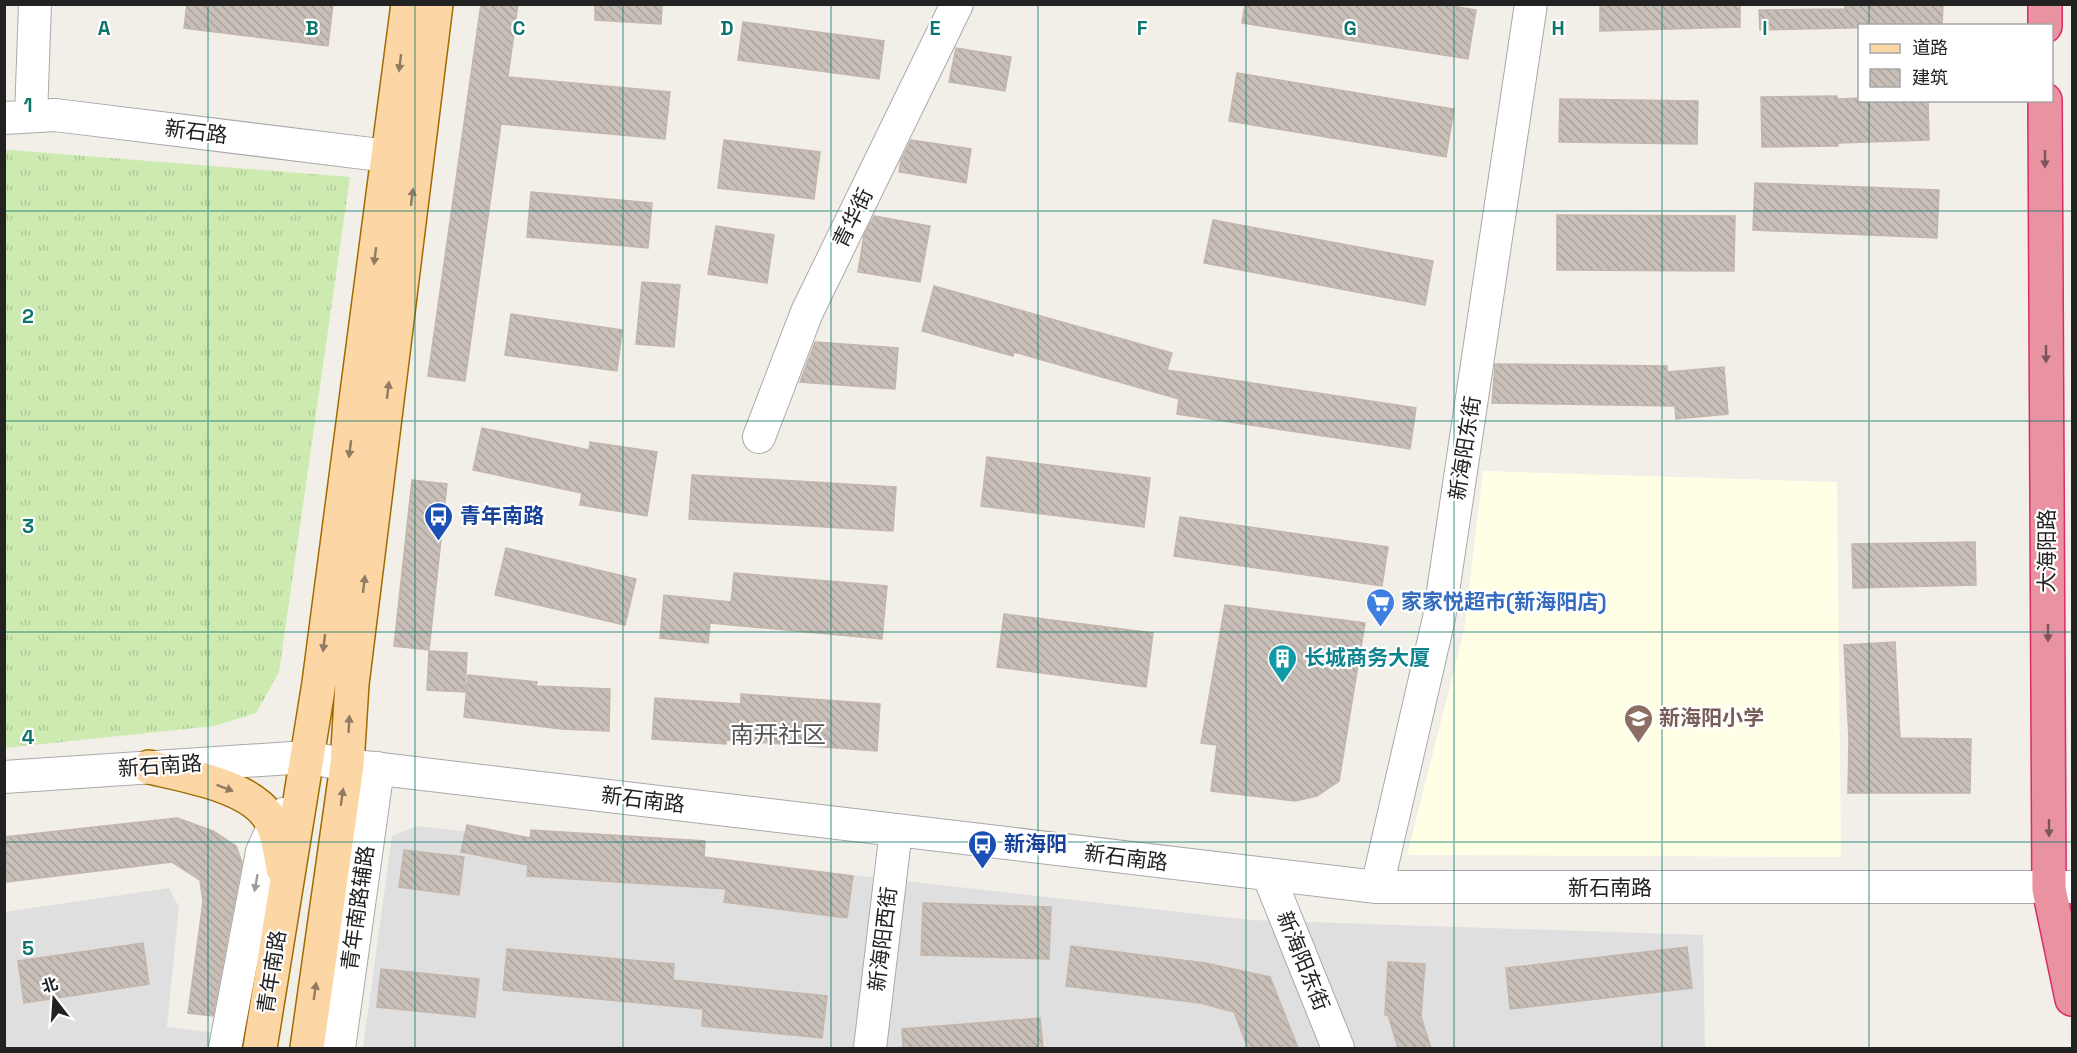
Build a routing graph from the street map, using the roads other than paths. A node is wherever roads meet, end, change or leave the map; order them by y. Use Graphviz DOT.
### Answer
graph roads {
  1 [pos="35,4"];
  2 [pos="408,4"];
  3 [pos="436,4"];
  4 [pos="957,4"];
  5 [pos="1531,4"];
  6 [pos="2044,4"];
  7 [pos="2045,24"];
  8 [pos="2045,102"];
  9 [pos="18,117"];
  10 [pos="388,156"];
  11 [pos="759,437"];
  12 [pos="306,757"];
  13 [pos="362,766"];
  14 [pos="149,767"];
  15 [pos="4,777"];
  16 [pos="300,796"];
  17 [pos="273,827"];
  18 [pos="896,831"];
  19 [pos="1268,874"];
  20 [pos="1377,887"];
  21 [pos="286,888"];
  22 [pos="2061,888"];
  23 [pos="2073,999"];
  24 [pos="225,1048"];
  25 [pos="260,1048"];
  26 [pos="307,1048"];
  27 [pos="339,1048"];
  28 [pos="870,1048"];
  29 [pos="1338,1048"];
  1 -- 9 [label="street"];
  2 -- 10 [label="main road, 青年南路, one-way"];
  13 -- 3 [label="main road, one-way"];
  4 -- 11 [label="street, 青华街"];
  5 -- 20 [label="street, 新海阳东街"];
  6 -- 7 [label="highway"];
  8 -- 22 [label="highway, 大海阳路, one-way"];
  9 -- 10 [label="street, 新石路"];
  10 -- 12 [label="main road, 青年南路, one-way"];
  12 -- 13 [label="street, 新石南路"];
  12 -- 14 [label="street, 新石南路"];
  12 -- 16 [label="main road, 青年南路"];
  13 -- 18 [label="street, 新石南路"];
  26 -- 13 [label="main road, one-way"];
  13 -- 27 [label="street, 青年南路辅路"];
  14 -- 15 [label="street, 新石南路"];
  14 -- 17 [label="main road, one-way"];
  16 -- 17 [label="street"];
  16 -- 21 [label="main road, 青年南路"];
  17 -- 21 [label="main road"];
  17 -- 24 [label="street, one-way"];
  18 -- 19 [label="street, 新石南路"];
  18 -- 28 [label="street, 新海阳西街"];
  19 -- 20 [label="street, 新石南路"];
  19 -- 29 [label="street, 新海阳东街"];
  20 -- 22 [label="street, 新石南路"];
  21 -- 25 [label="main road, 青年南路"];
  22 -- 23 [label="highway, 大海阳路"];
}
